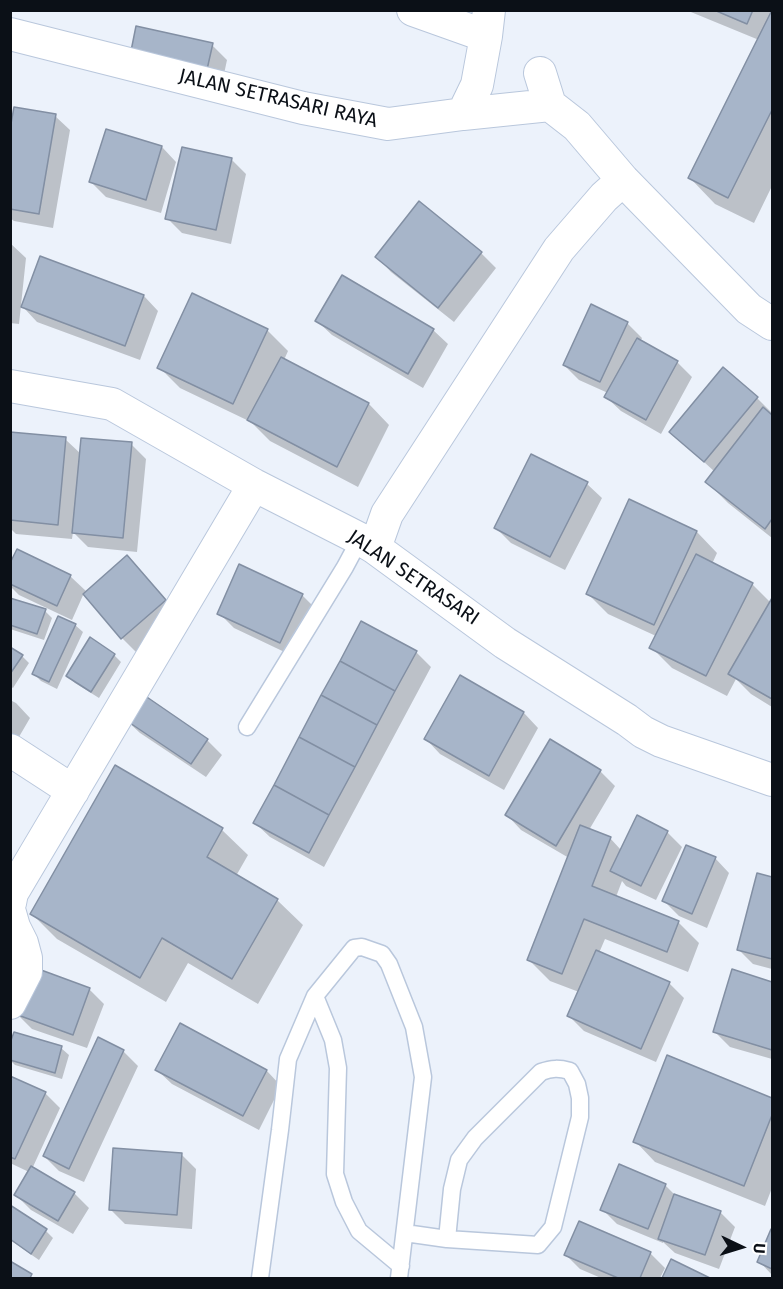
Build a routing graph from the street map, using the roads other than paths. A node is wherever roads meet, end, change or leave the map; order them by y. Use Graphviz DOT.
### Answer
graph roads {
  1 [pos="413,10"];
  2 [pos="488,23"];
  3 [pos="10,34"];
  4 [pos="540,73"];
  5 [pos="550,105"];
  6 [pos="463,114"];
  7 [pos="623,180"];
  8 [pos="772,324"];
  9 [pos="10,386"];
  10 [pos="254,485"];
  11 [pos="368,543"];
  12 [pos="248,727"];
  13 [pos="10,750"];
  14 [pos="772,780"];
  15 [pos="73,791"];
  16 [pos="10,903"];
  17 [pos="10,913"];
  18 [pos="315,996"];
  19 [pos="10,1003"];
  20 [pos="405,1233"];
  21 [pos="447,1239"];
  22 [pos="400,1272"];
  23 [pos="260,1278"];
  1 -- 2 [label="street"];
  2 -- 6 [label="street"];
  3 -- 6 [label="street, JALAN SETRASARI RAYA"];
  4 -- 5 [label="street"];
  5 -- 6 [label="street, JALAN SETRASARI RAYA"];
  5 -- 7 [label="street"];
  7 -- 8 [label="street"];
  7 -- 11 [label="street"];
  9 -- 10 [label="street, JALAN SETRASARI"];
  10 -- 11 [label="street, JALAN SETRASARI"];
  10 -- 15 [label="street"];
  11 -- 12 [label="lane"];
  11 -- 14 [label="street, JALAN SETRASARI"];
  13 -- 15 [label="street"];
  15 -- 16 [label="street"];
  17 -- 19 [label="street"];
  18 -- 20 [label="lane"];
  18 -- 22 [label="lane"];
  18 -- 23 [label="lane"];
  20 -- 21 [label="lane"];
  20 -- 22 [label="lane"];
  21 -- 21 [label="lane"];
}
